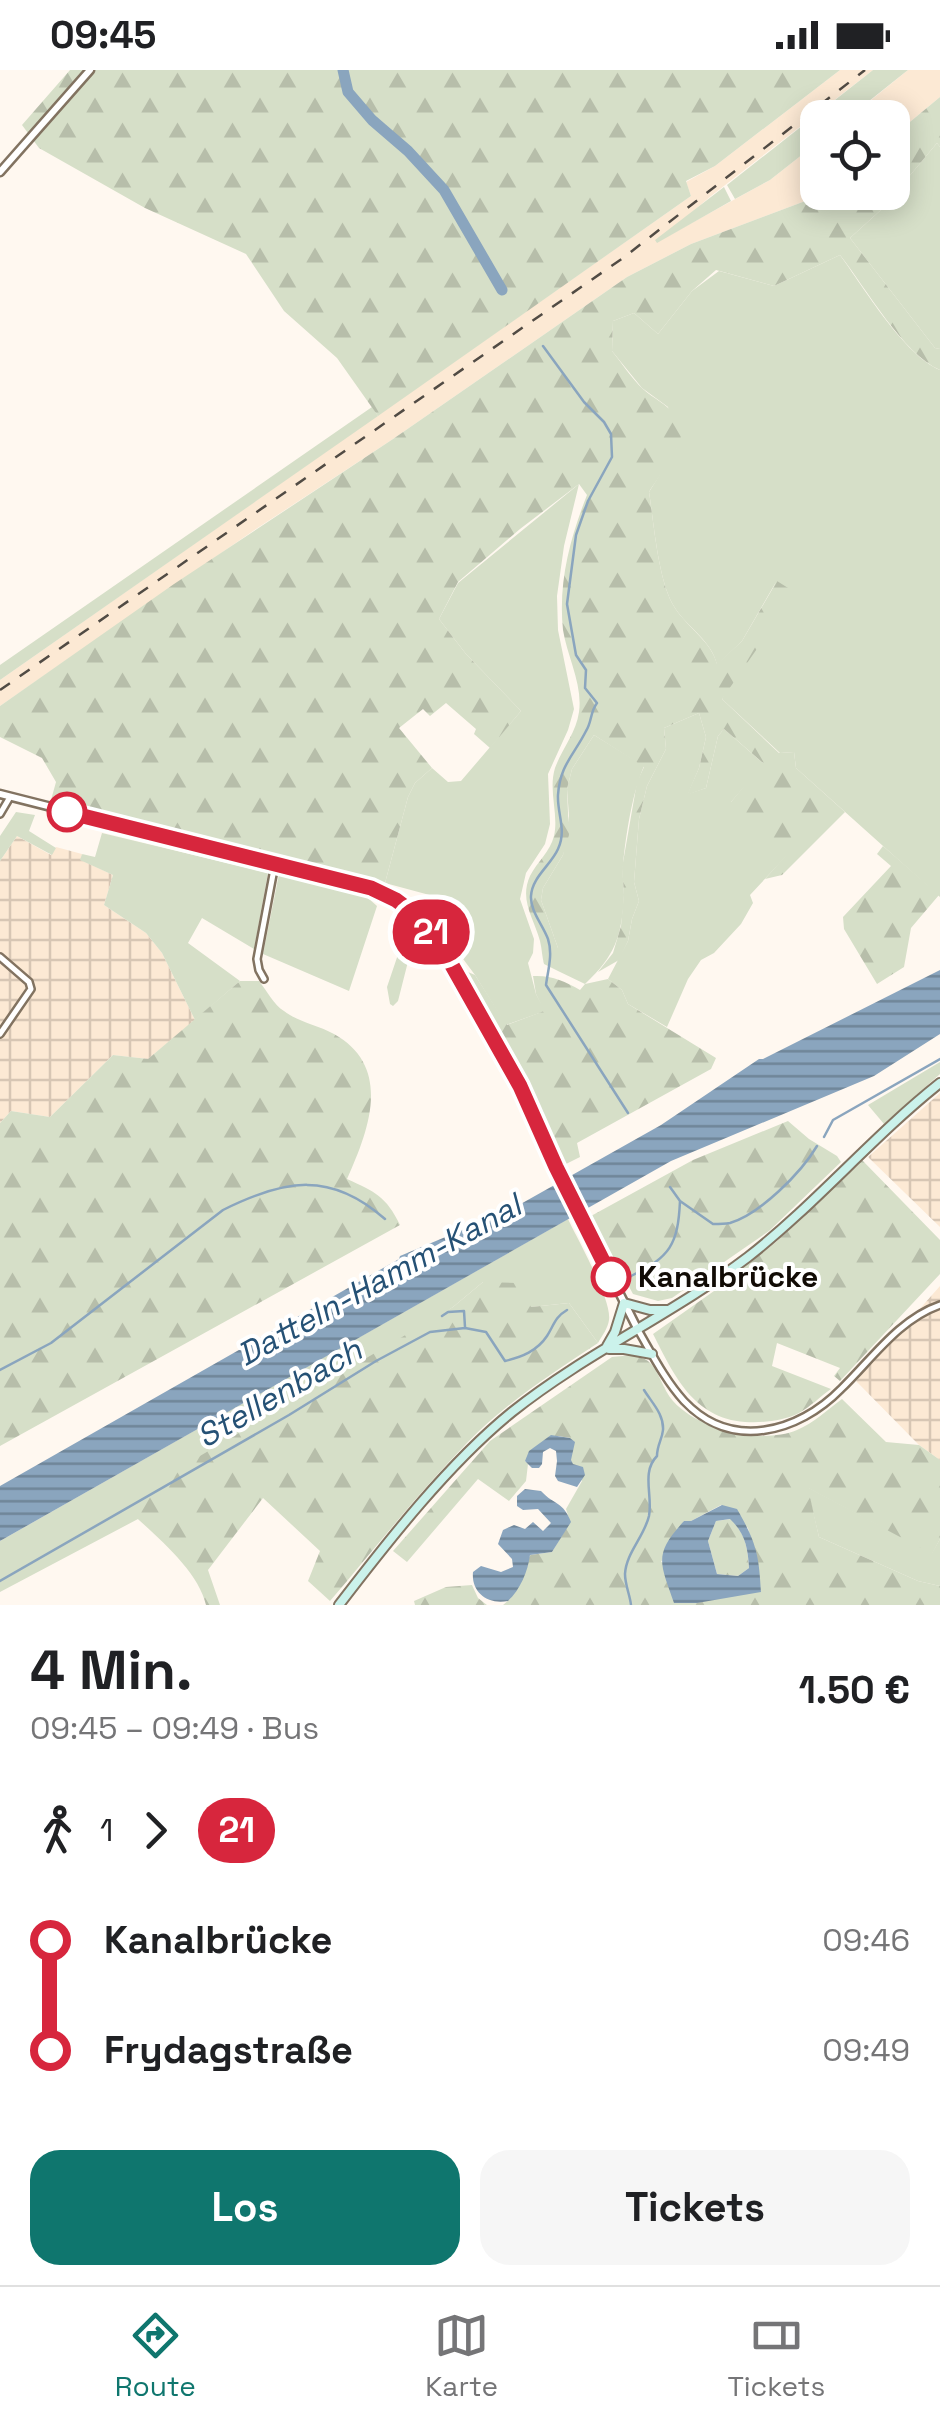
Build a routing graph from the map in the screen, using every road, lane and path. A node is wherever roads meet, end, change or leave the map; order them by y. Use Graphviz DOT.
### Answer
graph roads {
  1 [pos="90,70"];
  2 [pos="0,172"];
  3 [pos="0,794"];
  4 [pos="10,796"];
  5 [pos="0,814"];
  6 [pos="275,864"];
  7 [pos="0,957"];
  8 [pos="264,979"];
  9 [pos="0,1034"];
  10 [pos="940,1083"];
  11 [pos="624,1303"];
  12 [pos="940,1305"];
  13 [pos="669,1310"];
  14 [pos="638,1330"];
  15 [pos="605,1350"];
  16 [pos="652,1354"];
  17 [pos="339,1605"];
  1 -- 2 [label="street"];
  3 -- 4 [label="street"];
  4 -- 5 [label="street"];
  4 -- 6 [label="street"];
  6 -- 8 [label="street"];
  6 -- 11 [label="street"];
  7 -- 9 [label="street"];
  10 -- 13 [label="main road"];
  11 -- 13 [label="main road"];
  11 -- 14 [label="street"];
  11 -- 15 [label="main road"];
  12 -- 16 [label="street"];
  13 -- 14 [label="main road"];
  14 -- 15 [label="main road"];
  14 -- 16 [label="street"];
  15 -- 16 [label="main road"];
  15 -- 17 [label="main road"];
}
